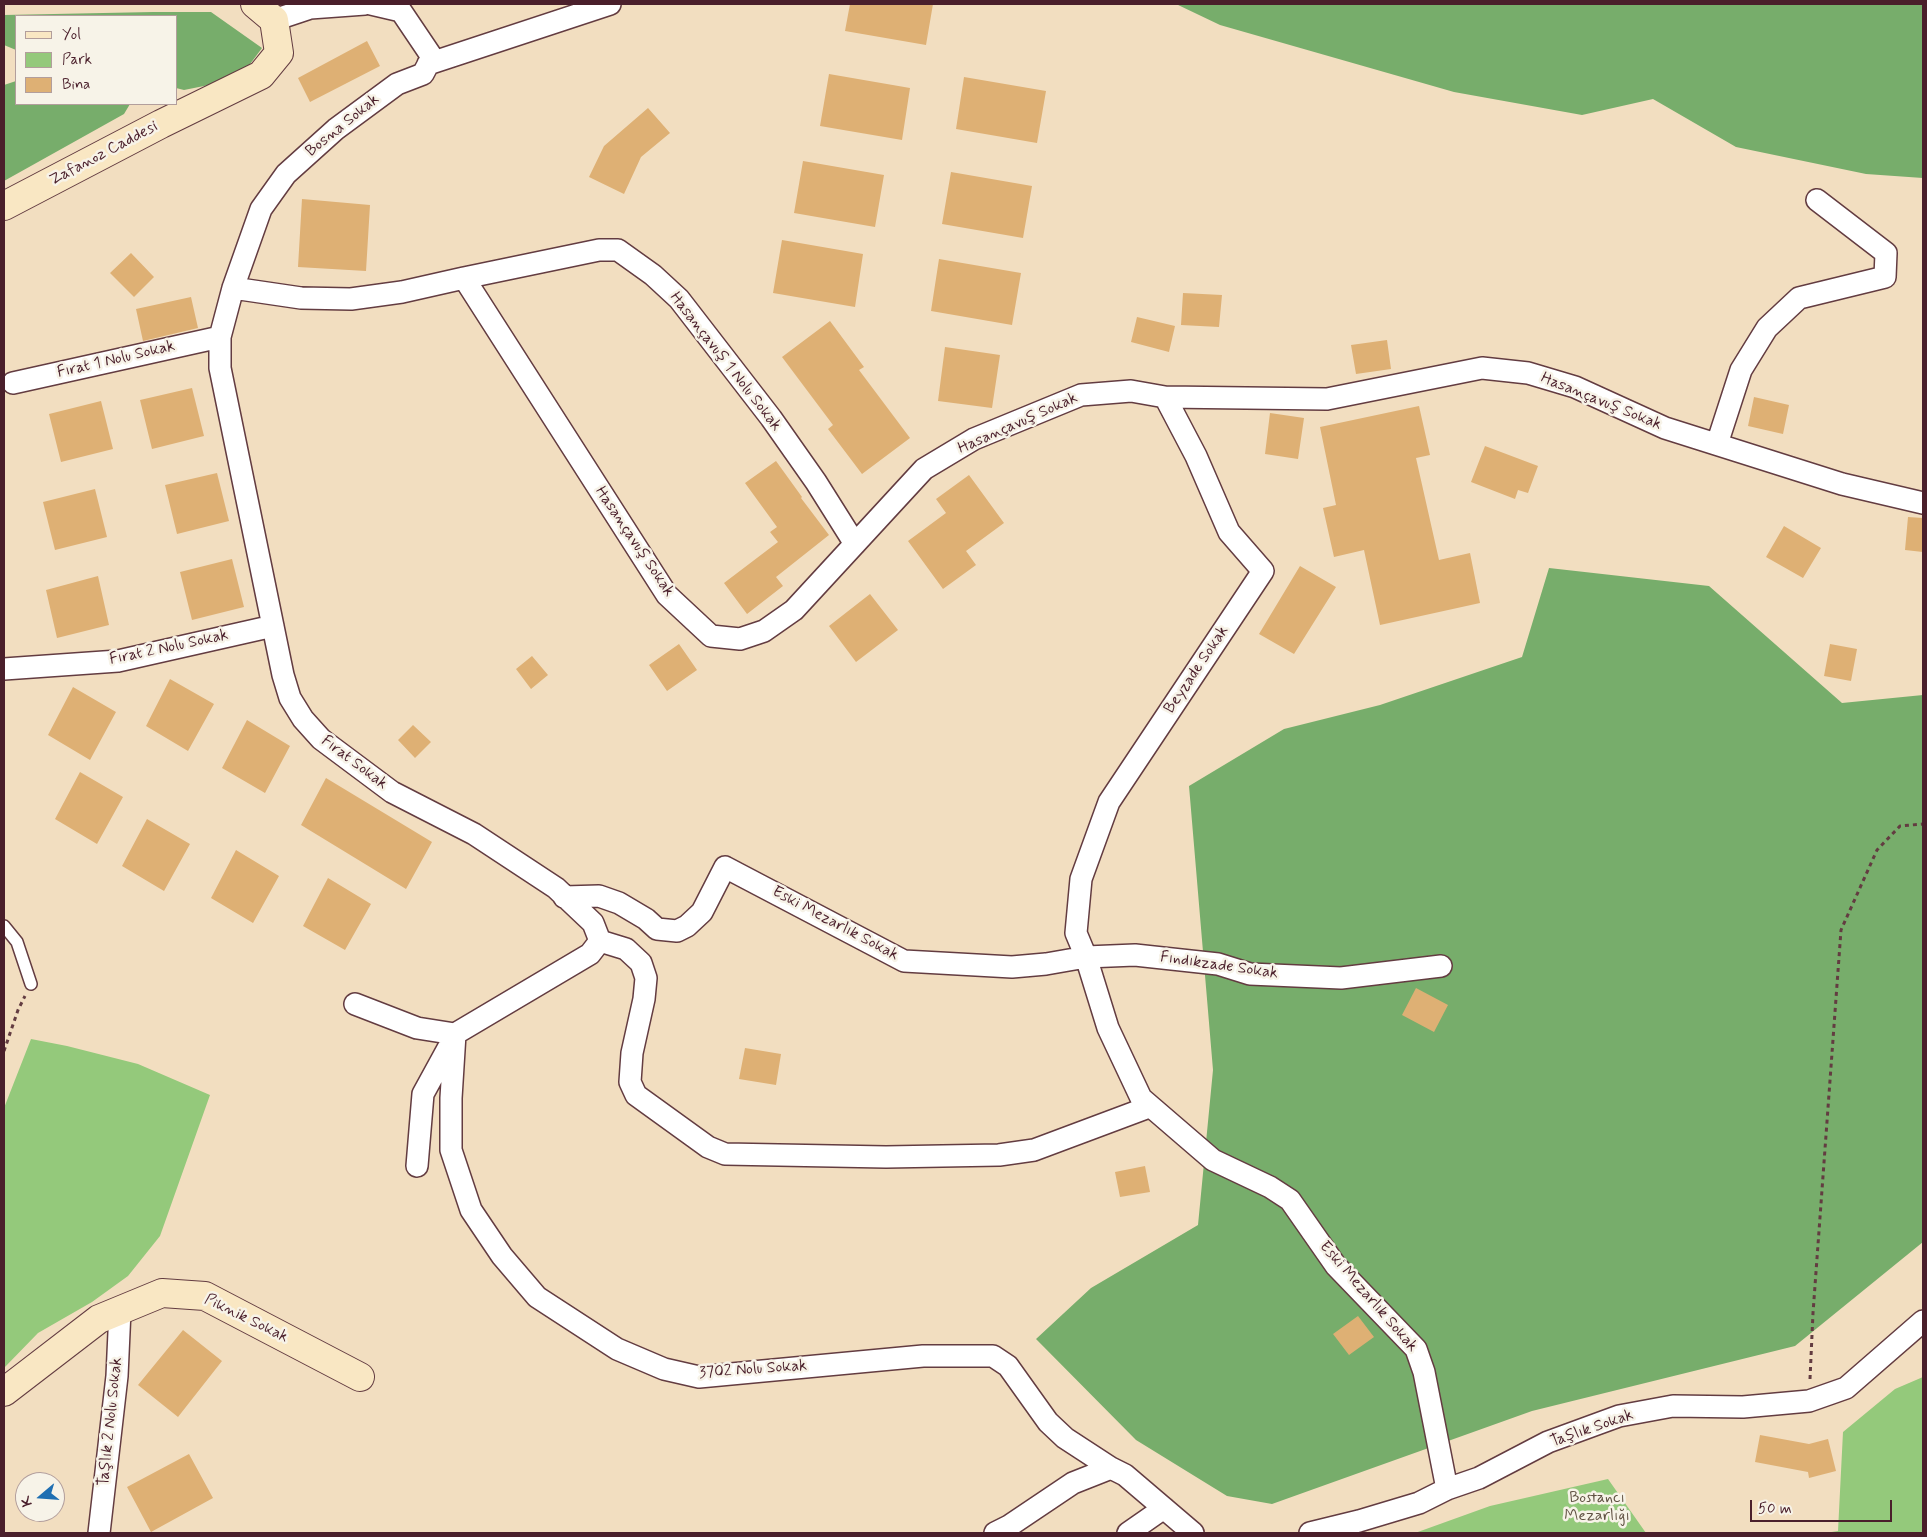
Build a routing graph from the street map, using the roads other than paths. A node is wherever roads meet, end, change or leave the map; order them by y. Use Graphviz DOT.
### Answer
graph roads {
  1 [pos="365,4"];
  2 [pos="371,4"];
  3 [pos="610,4"];
  4 [pos="265,12"];
  5 [pos="428,64"];
  6 [pos="1817,200"];
  7 [pos="4,206"];
  8 [pos="464,278"];
  9 [pos="233,288"];
  10 [pos="220,337"];
  11 [pos="12,383"];
  12 [pos="1165,397"];
  13 [pos="1717,444"];
  14 [pos="1923,503"];
  15 [pos="855,544"];
  16 [pos="273,626"];
  17 [pos="4,669"];
  18 [pos="564,897"];
  19 [pos="4,926"];
  20 [pos="600,941"];
  21 [pos="1086,956"];
  22 [pos="1441,966"];
  23 [pos="31,984"];
  24 [pos="355,1004"];
  25 [pos="455,1034"];
  26 [pos="1149,1107"];
  27 [pos="417,1166"];
  28 [pos="120,1310"];
  29 [pos="1923,1321"];
  30 [pos="360,1377"];
  31 [pos="4,1392"];
  32 [pos="1110,1468"];
  33 [pos="1447,1489"];
  34 [pos="1164,1508"];
  35 [pos="99,1533"];
  36 [pos="995,1533"];
  37 [pos="1128,1533"];
  38 [pos="1193,1533"];
  39 [pos="1310,1533"];
  1 -- 4 [label="street"];
  2 -- 5 [label="street"];
  3 -- 5 [label="street"];
  4 -- 7 [label="street, Zafanoz Caddesi"];
  5 -- 9 [label="street, Bosna Sokak"];
  6 -- 13 [label="street"];
  8 -- 9 [label="street"];
  8 -- 15 [label="street, Hasançavuş 1 Nolu Sokak"];
  8 -- 15 [label="street, Hasançavuş Sokak"];
  9 -- 10 [label="street, Fırat Sokak"];
  10 -- 11 [label="street, Fırat 1 Nolu Sokak"];
  10 -- 16 [label="street, Fırat Sokak"];
  12 -- 13 [label="street, Hasançavuş Sokak"];
  12 -- 15 [label="street, Hasançavuş Sokak"];
  12 -- 21 [label="street, Beyzade Sokak"];
  13 -- 14 [label="street, Hasançavuş Sokak"];
  16 -- 17 [label="street, Fırat 2 Nolu Sokak"];
  16 -- 18 [label="street, Fırat Sokak"];
  18 -- 20 [label="street, Fırat Sokak"];
  18 -- 21 [label="street, Eski Mezarlık Sokak"];
  19 -- 23 [label="lane"];
  20 -- 25 [label="street"];
  20 -- 26 [label="street"];
  21 -- 22 [label="street, Fındıkzade Sokak"];
  21 -- 26 [label="street, Eski Mezarlık Sokak"];
  24 -- 25 [label="street"];
  25 -- 27 [label="street"];
  25 -- 32 [label="street, 3702 Nolu Sokak"];
  26 -- 33 [label="street, Eski Mezarlık Sokak"];
  28 -- 30 [label="street, Piknik Sokak"];
  28 -- 31 [label="street, Piknik Sokak"];
  28 -- 35 [label="street, Taşlık 2 Nolu Sokak"];
  29 -- 33 [label="street, Taşlık Sokak"];
  32 -- 34 [label="street"];
  32 -- 36 [label="street"];
  33 -- 39 [label="street, Taşlık Sokak"];
  34 -- 37 [label="street"];
  34 -- 38 [label="street"];
}
